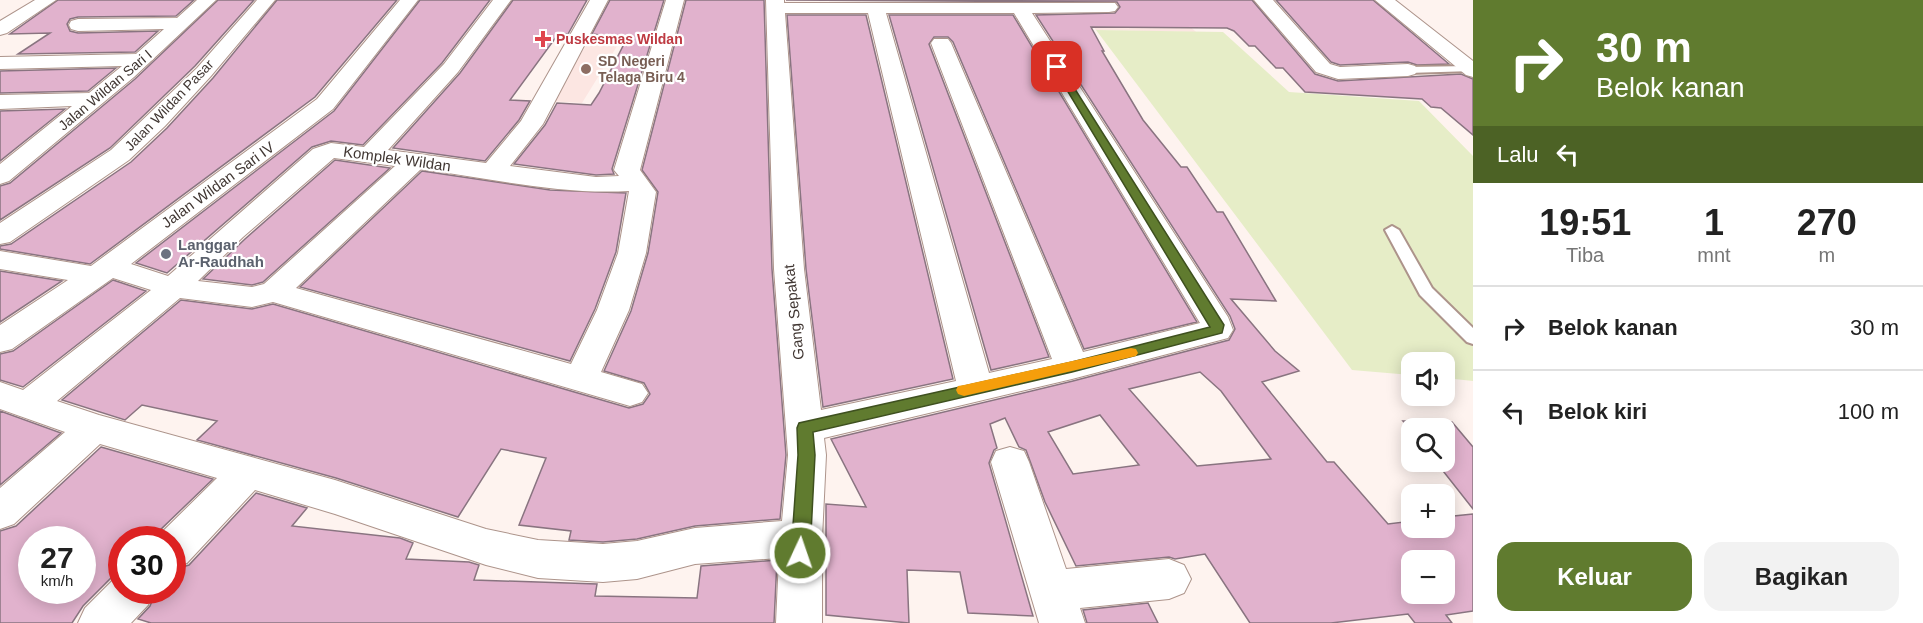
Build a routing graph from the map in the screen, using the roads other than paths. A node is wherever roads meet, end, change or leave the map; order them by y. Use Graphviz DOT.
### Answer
graph roads {
  1 [pos="47,0"];
  2 [pos="207,0"];
  3 [pos="266,0"];
  4 [pos="410,0"];
  5 [pos="502,0"];
  6 [pos="599,0"];
  7 [pos="675,0"];
  8 [pos="1263,0"];
  9 [pos="1384,0"];
  10 [pos="775,4"];
  11 [pos="1109,7"];
  12 [pos="876,8"];
  13 [pos="1020,8"];
  14 [pos="181,23"];
  15 [pos="78,25"];
  16 [pos="0,29"];
  17 [pos="941,43"];
  18 [pos="142,60"];
  19 [pos="0,63"];
  20 [pos="1408,70"];
  21 [pos="1472,70"];
  22 [pos="95,99"];
  23 [pos="0,102"];
  24 [pos="40,144"];
  25 [pos="0,146"];
  26 [pos="371,154"];
  27 [pos="415,161"];
  28 [pos="491,173"];
  29 [pos="0,176"];
  30 [pos="636,183"];
  31 [pos="12,219"];
  32 [pos="1392,230"];
  33 [pos="0,236"];
  34 [pos="0,260"];
  35 [pos="103,271"];
  36 [pos="172,287"];
  37 [pos="274,292"];
  38 [pos="1473,338"];
  39 [pos="0,341"];
  40 [pos="1072,367"];
  41 [pos="581,378"];
  42 [pos="975,387"];
  43 [pos="630,393"];
  44 [pos="14,400"];
  45 [pos="805,428"];
  46 [pos="94,429"];
  47 [pos="1010,462"];
  48 [pos="249,472"];
  49 [pos="0,512"];
  50 [pos="186,536"];
  51 [pos="801,538"];
  52 [pos="1169,579"];
  53 [pos="119,604"];
  54 [pos="1057,607"];
  55 [pos="101,623"];
  56 [pos="799,623"];
  1 -- 16 [label="street"];
  2 -- 14 [label="street, Jalan Wildan Sari I"];
  3 -- 31 [label="street, Jalan Wildan Pasar"];
  4 -- 35 [label="street, Jalan Wildan Sari IV"];
  5 -- 26 [label="street"];
  6 -- 28 [label="street"];
  7 -- 30 [label="street"];
  8 -- 20 [label="street"];
  9 -- 21 [label="street"];
  10 -- 12 [label="street"];
  10 -- 45 [label="street, Gang Sepakat"];
  11 -- 13 [label="street"];
  12 -- 13 [label="street"];
  12 -- 42 [label="street"];
  13 -- 40 [label="street"];
  14 -- 15 [label="street"];
  14 -- 18 [label="street, Jalan Wildan Sari I"];
  17 -- 40 [label="street"];
  18 -- 19 [label="street"];
  18 -- 22 [label="street, Jalan Wildan Sari I"];
  20 -- 21 [label="lane"];
  22 -- 23 [label="street"];
  22 -- 24 [label="street, Jalan Wildan Sari I"];
  24 -- 25 [label="street"];
  24 -- 29 [label="street, Jalan Wildan Sari I"];
  26 -- 27 [label="street, Komplek Wildan"];
  26 -- 36 [label="street, Komplek Wildan"];
  27 -- 28 [label="street, Komplek Wildan"];
  27 -- 37 [label="street"];
  28 -- 30 [label="street, Komplek Wildan"];
  30 -- 41 [label="street"];
  31 -- 33 [label="street, Jalan Wildan Pasar"];
  32 -- 38 [label="lane"];
  34 -- 35 [label="street"];
  35 -- 36 [label="street"];
  35 -- 39 [label="street, Jalan Wildan Sari IV"];
  36 -- 37 [label="street"];
  36 -- 44 [label="street, Komplek Wildan"];
  37 -- 41 [label="street"];
  40 -- 42 [label="street"];
  41 -- 43 [label="street"];
  42 -- 45 [label="street"];
  44 -- 46 [label="street"];
  45 -- 51 [label="street, Gang Sepakat"];
  46 -- 48 [label="street"];
  46 -- 49 [label="street"];
  47 -- 54 [label="street"];
  48 -- 50 [label="street"];
  48 -- 51 [label="street"];
  51 -- 56 [label="street, Gang Sepakat"];
  52 -- 54 [label="street"];
  53 -- 55 [label="street"];
}
